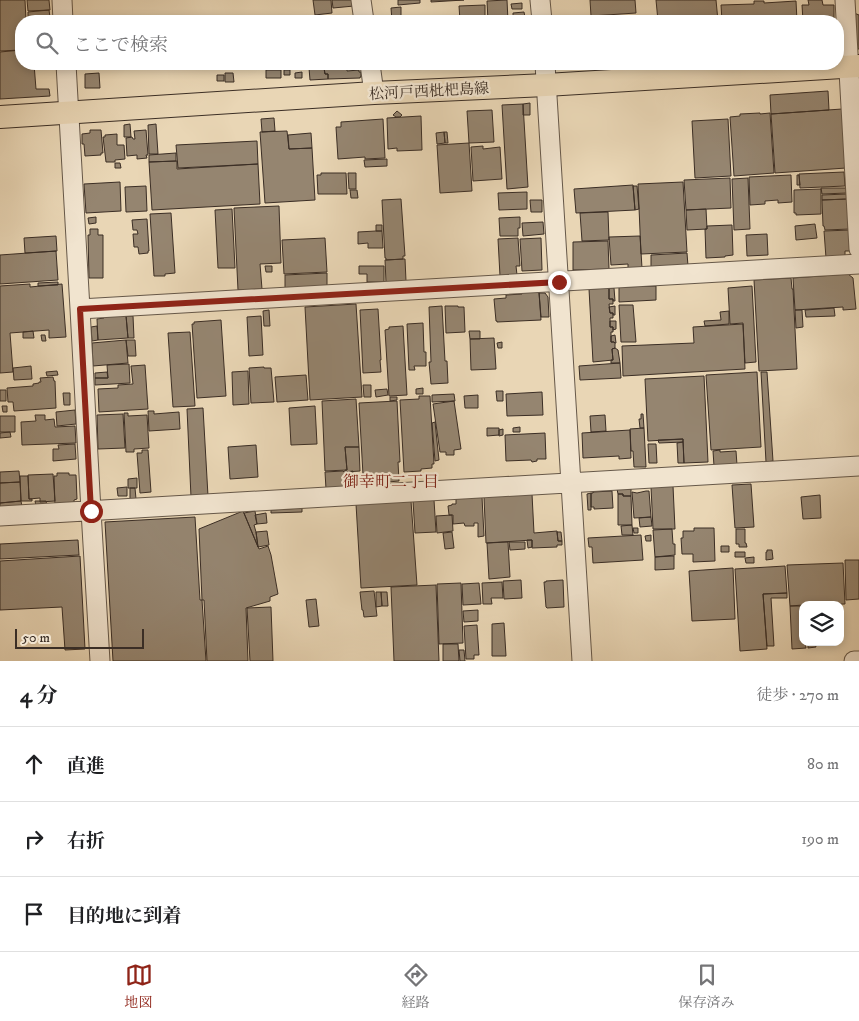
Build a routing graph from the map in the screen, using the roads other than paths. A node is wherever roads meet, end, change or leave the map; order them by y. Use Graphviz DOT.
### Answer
graph roads {
  1 [pos="62,0"];
  2 [pos="361,0"];
  3 [pos="540,0"];
  4 [pos="846,0"];
  5 [pos="859,6"];
  6 [pos="63,15"];
  7 [pos="363,15"];
  8 [pos="541,15"];
  9 [pos="854,67"];
  10 [pos="66,70"];
  11 [pos="371,70"];
  12 [pos="722,70"];
  13 [pos="546,74"];
  14 [pos="374,94"];
  15 [pos="68,112"];
  16 [pos="0,117"];
  17 [pos="859,249"];
  18 [pos="859,264"];
  19 [pos="559,282"];
  20 [pos="80,309"];
  21 [pos="859,466"];
  22 [pos="571,483"];
  23 [pos="91,511"];
  24 [pos="0,516"];
  25 [pos="100,661"];
  26 [pos="582,661"];
  27 [pos="854,661"];
  28 [pos="859,661"];
  1 -- 6 [label="street"];
  2 -- 7 [label="street"];
  3 -- 8 [label="street"];
  4 -- 5 [label="street"];
  4 -- 9 [label="street"];
  9 -- 17 [label="street"];
  10 -- 15 [label="street"];
  11 -- 14 [label="street"];
  12 -- 13 [label="main road, 松河戸西枇杷島線"];
  13 -- 14 [label="main road, 松河戸西枇杷島線"];
  13 -- 19 [label="street"];
  14 -- 15 [label="main road, 松河戸西枇杷島線"];
  15 -- 16 [label="main road, 松河戸西枇杷島線"];
  15 -- 20 [label="street"];
  18 -- 19 [label="street"];
  19 -- 20 [label="street"];
  19 -- 22 [label="street"];
  20 -- 23 [label="street"];
  21 -- 22 [label="street"];
  22 -- 23 [label="street"];
  22 -- 26 [label="street"];
  23 -- 24 [label="street"];
  23 -- 25 [label="street"];
  27 -- 28 [label="street"];
}
